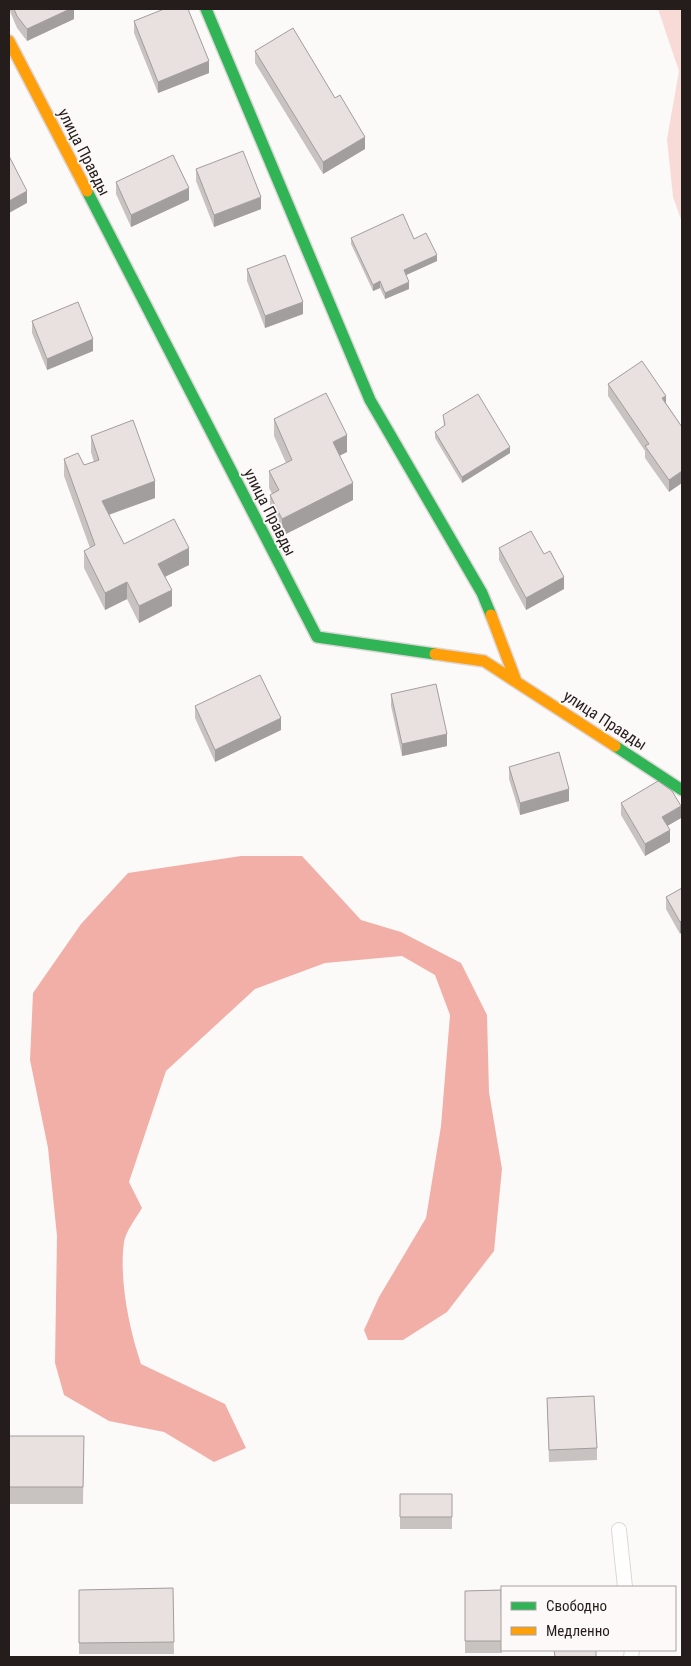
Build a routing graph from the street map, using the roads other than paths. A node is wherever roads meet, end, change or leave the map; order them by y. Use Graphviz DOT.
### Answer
graph roads {
  1 [pos="206,9"];
  2 [pos="9,41"];
  3 [pos="516,681"];
  4 [pos="682,790"];
  5 [pos="619,1530"];
  6 [pos="626,1586"];
  1 -- 3 [label="street"];
  2 -- 3 [label="street, улица Правды"];
  3 -- 4 [label="street, улица Правды"];
  5 -- 6 [label="lane"];
}
